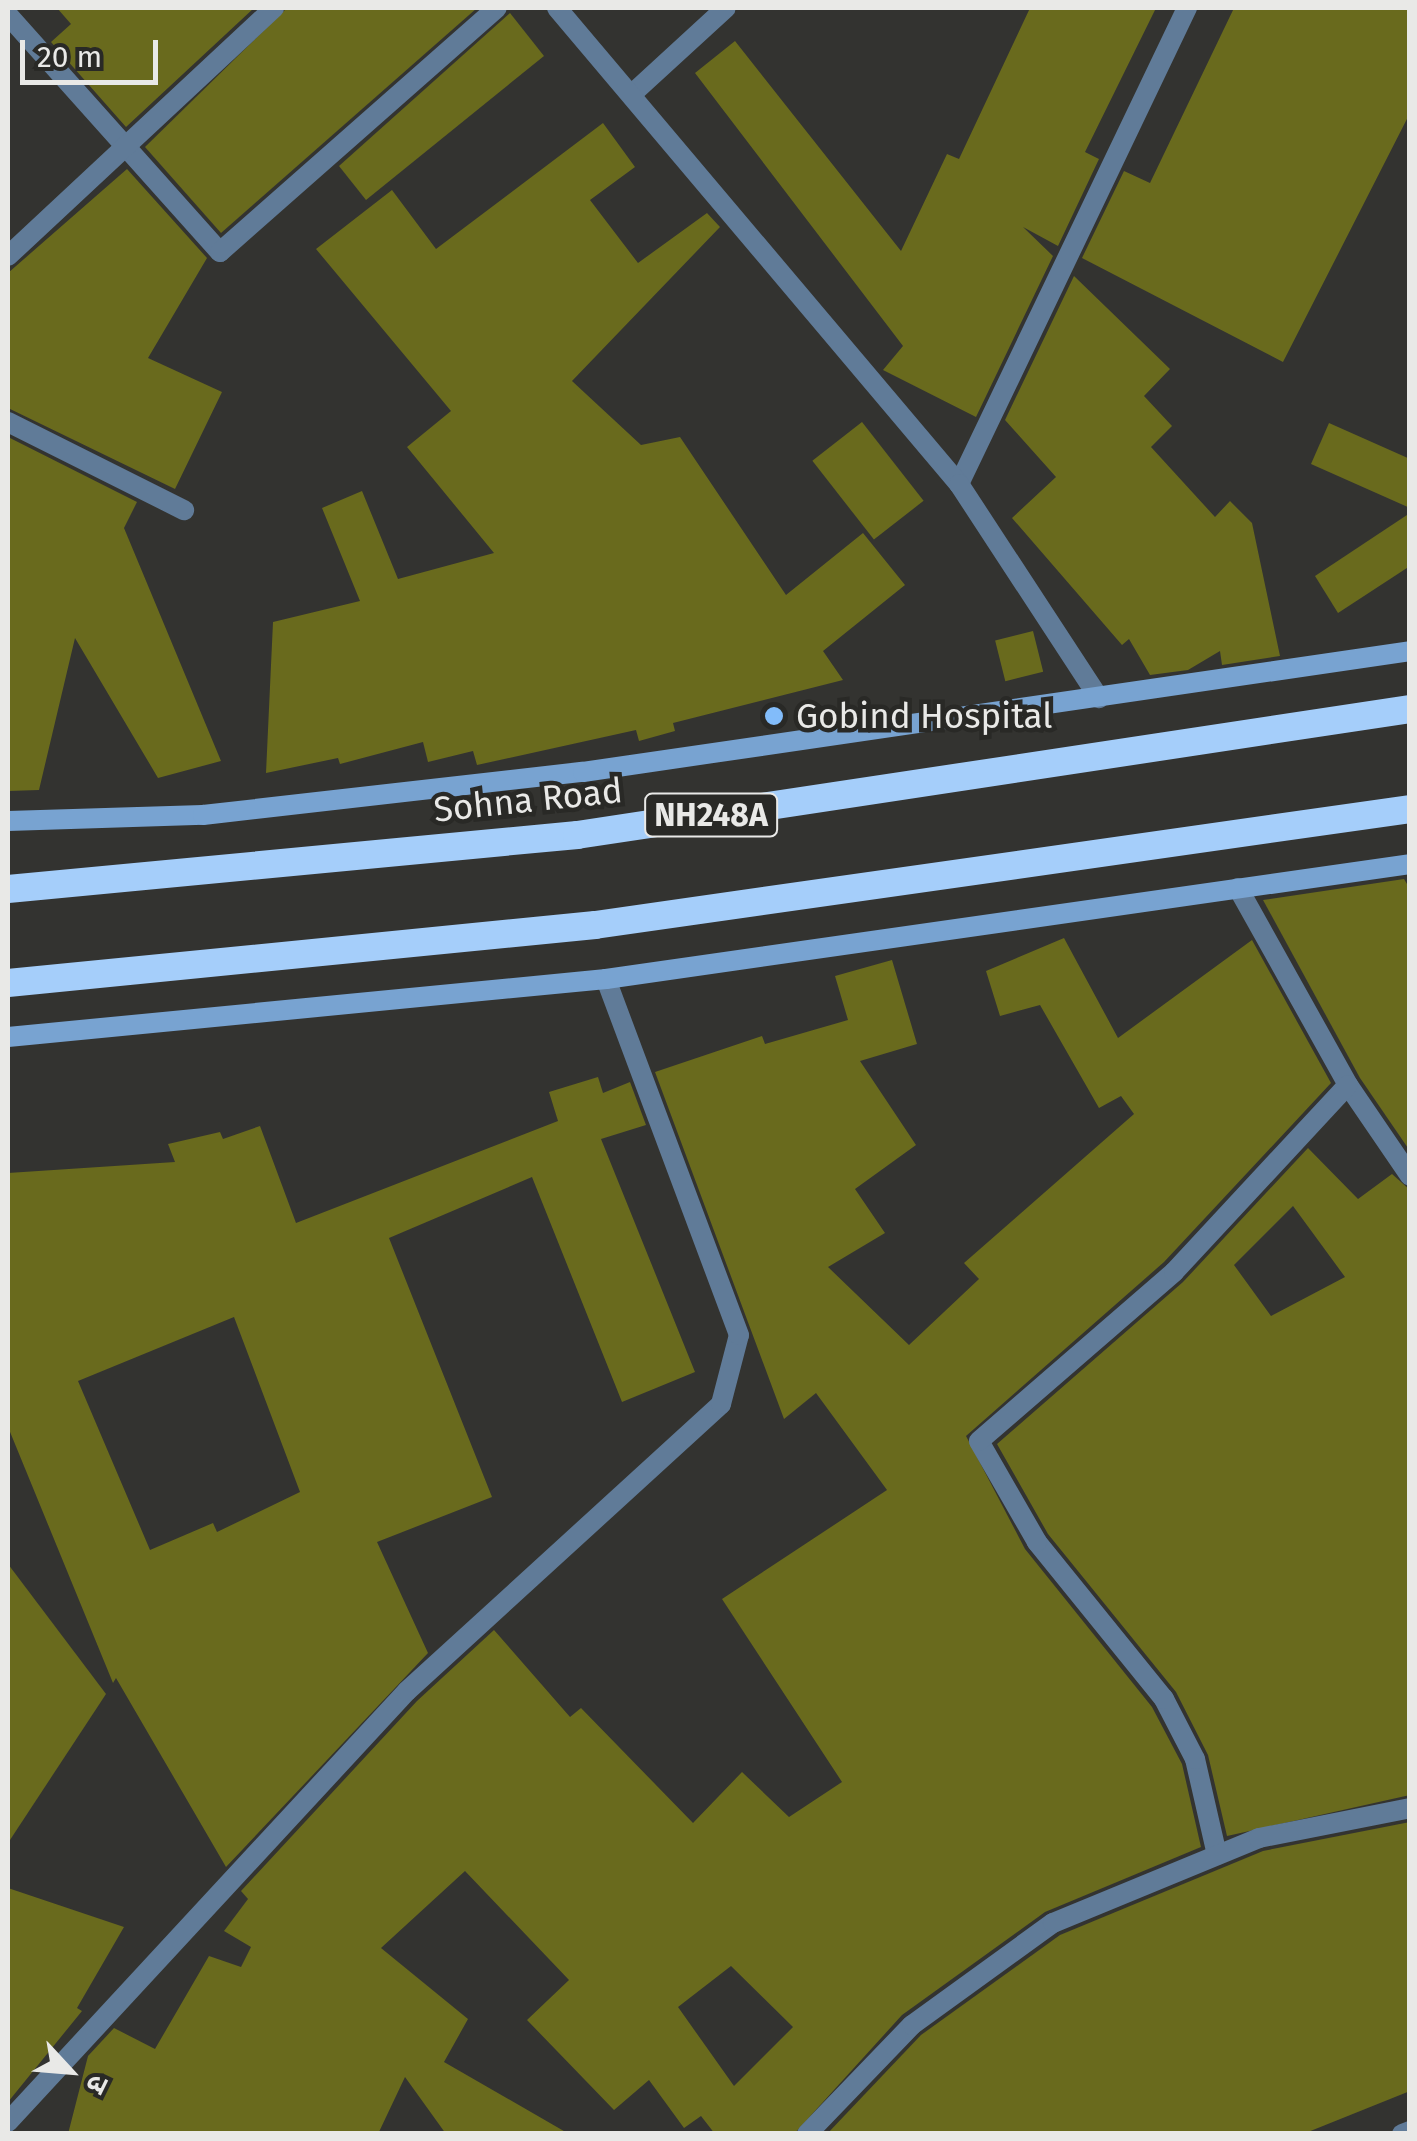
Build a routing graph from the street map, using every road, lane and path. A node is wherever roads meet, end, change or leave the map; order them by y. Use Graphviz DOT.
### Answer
graph roads {
  1 [pos="274,8"];
  2 [pos="497,8"];
  3 [pos="558,8"];
  4 [pos="726,8"];
  5 [pos="1186,8"];
  6 [pos="8,15"];
  7 [pos="632,94"];
  8 [pos="124,148"];
  9 [pos="8,256"];
  10 [pos="8,422"];
  11 [pos="959,484"];
  12 [pos="184,510"];
  13 [pos="1410,651"];
  14 [pos="1100,698"];
  15 [pos="1410,708"];
  16 [pos="1410,809"];
  17 [pos="8,821"];
  18 [pos="1410,864"];
  19 [pos="8,888"];
  20 [pos="1238,888"];
  21 [pos="606,979"];
  22 [pos="8,982"];
  23 [pos="8,1037"];
  24 [pos="1348,1085"];
  25 [pos="1410,1176"];
  26 [pos="1410,1808"];
  27 [pos="1217,1855"];
  28 [pos="8,2122"];
  29 [pos="1410,2131"];
  30 [pos="807,2134"];
  31 [pos="1402,2134"];
  1 -- 8 [label="street"];
  2 -- 8 [label="street"];
  3 -- 7 [label="street"];
  4 -- 7 [label="street"];
  5 -- 11 [label="street"];
  6 -- 8 [label="street"];
  7 -- 11 [label="street"];
  8 -- 9 [label="street"];
  10 -- 12 [label="street"];
  11 -- 14 [label="street"];
  13 -- 14 [label="main road"];
  14 -- 17 [label="main road"];
  15 -- 19 [label="highway, Sohna Road / NH248A"];
  16 -- 22 [label="highway"];
  18 -- 20 [label="main road"];
  20 -- 21 [label="main road"];
  20 -- 24 [label="street"];
  21 -- 23 [label="main road"];
  21 -- 28 [label="street"];
  24 -- 25 [label="street"];
  24 -- 27 [label="street"];
  26 -- 27 [label="street"];
  27 -- 30 [label="street"];
  29 -- 31 [label="street"];
}
